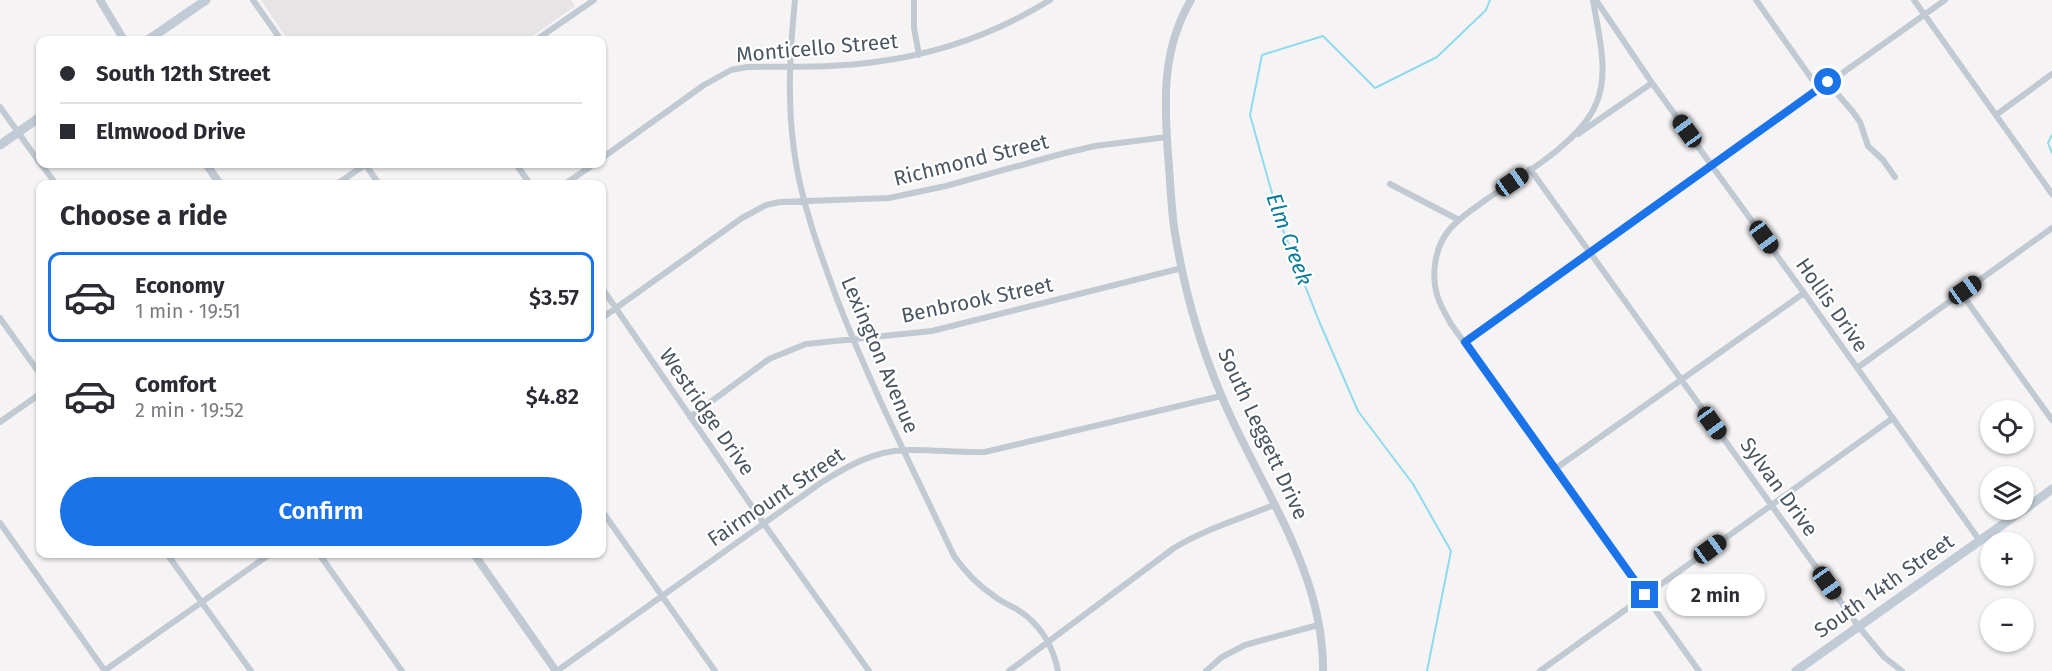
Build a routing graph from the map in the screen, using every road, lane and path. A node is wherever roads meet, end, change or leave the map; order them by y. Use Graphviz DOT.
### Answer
graph roads {
  1 [pos="100,0"];
  2 [pos="206,0"];
  3 [pos="253,0"];
  4 [pos="594,0"];
  5 [pos="795,0"];
  6 [pos="914,0"];
  7 [pos="1050,0"];
  8 [pos="1191,0"];
  9 [pos="1594,0"];
  10 [pos="1756,0"];
  11 [pos="1914,0"];
  12 [pos="1945,0"];
  13 [pos="1924,15"];
  14 [pos="122,36"];
  15 [pos="154,36"];
  16 [pos="278,36"];
  17 [pos="543,36"];
  18 [pos="919,55"];
  19 [pos="790,66"];
  20 [pos="2052,74"];
  21 [pos="1828,82"];
  22 [pos="1652,83"];
  23 [pos="1819,89"];
  24 [pos="0,107"];
  25 [pos="1996,115"];
  26 [pos="36,120"];
  27 [pos="18,132"];
  28 [pos="1167,137"];
  29 [pos="1568,141"];
  30 [pos="0,145"];
  31 [pos="606,155"];
  32 [pos="36,156"];
  33 [pos="1712,166"];
  34 [pos="360,168"];
  35 [pos="588,168"];
  36 [pos="1530,169"];
  37 [pos="1895,177"];
  38 [pos="343,180"];
  39 [pos="571,180"];
  40 [pos="1390,184"];
  41 [pos="2052,194"];
  42 [pos="806,201"];
  43 [pos="1459,220"];
  44 [pos="2052,228"];
  45 [pos="1590,253"];
  46 [pos="1182,268"];
  47 [pos="1804,293"];
  48 [pos="1961,293"];
  49 [pos="606,294"];
  50 [pos="616,308"];
  51 [pos="606,315"];
  52 [pos="0,318"];
  53 [pos="853,339"];
  54 [pos="1465,342"];
  55 [pos="36,368"];
  56 [pos="1857,368"];
  57 [pos="1682,380"];
  58 [pos="1221,396"];
  59 [pos="36,397"];
  60 [pos="690,417"];
  61 [pos="1893,418"];
  62 [pos="2052,420"];
  63 [pos="0,423"];
  64 [pos="903,450"];
  65 [pos="1555,469"];
  66 [pos="2052,489"];
  67 [pos="2034,502"];
  68 [pos="1772,504"];
  69 [pos="1274,505"];
  70 [pos="606,517"];
  71 [pos="2009,520"];
  72 [pos="0,523"];
  73 [pos="764,524"];
  74 [pos="1992,532"];
  75 [pos="1980,541"];
  76 [pos="170,558"];
  77 [pos="264,558"];
  78 [pos="322,558"];
  79 [pos="477,558"];
  80 [pos="1645,595"];
  81 [pos="662,596"];
  82 [pos="201,602"];
  83 [pos="1318,625"];
  84 [pos="1859,627"];
  85 [pos="1049,643"];
  86 [pos="104,671"];
  87 [pos="251,671"];
  88 [pos="402,671"];
  89 [pos="556,671"];
  90 [pos="715,671"];
  91 [pos="868,671"];
  92 [pos="1010,671"];
  93 [pos="1058,671"];
  94 [pos="1206,671"];
  95 [pos="1323,671"];
  96 [pos="1540,671"];
  97 [pos="1699,671"];
  98 [pos="1796,671"];
  99 [pos="1902,671"];
  1 -- 14 [label="street"];
  2 -- 15 [label="main road"];
  3 -- 16 [label="street"];
  4 -- 17 [label="street"];
  5 -- 19 [label="street, Lexington Avenue"];
  6 -- 18 [label="street"];
  7 -- 18 [label="street, Monticello Street"];
  8 -- 28 [label="street, South Leggett Drive"];
  9 -- 22 [label="street, Hollis Drive"];
  9 -- 29 [label="street"];
  10 -- 23 [label="street"];
  11 -- 13 [label="street"];
  12 -- 13 [label="street"];
  13 -- 21 [label="street"];
  13 -- 25 [label="street"];
  18 -- 19 [label="street, Monticello Street"];
  19 -- 31 [label="street, Monticello Street"];
  19 -- 42 [label="street, Lexington Avenue"];
  20 -- 25 [label="street"];
  21 -- 23 [label="street"];
  21 -- 37 [label="street"];
  22 -- 29 [label="street"];
  22 -- 33 [label="street, Hollis Drive"];
  23 -- 33 [label="street"];
  24 -- 27 [label="street"];
  25 -- 41 [label="street"];
  26 -- 27 [label="main road"];
  27 -- 30 [label="main road"];
  27 -- 32 [label="street"];
  28 -- 42 [label="street, Richmond Street"];
  28 -- 46 [label="street, South Leggett Drive"];
  29 -- 36 [label="street"];
  33 -- 45 [label="street"];
  33 -- 47 [label="street, Hollis Drive"];
  34 -- 38 [label="street"];
  35 -- 39 [label="street"];
  36 -- 43 [label="street"];
  36 -- 45 [label="street, Sylvan Drive"];
  40 -- 43 [label="street"];
  42 -- 50 [label="street, Richmond Street"];
  42 -- 53 [label="street, Lexington Avenue"];
  43 -- 54 [label="street"];
  44 -- 48 [label="street"];
  45 -- 54 [label="street"];
  45 -- 57 [label="street, Sylvan Drive"];
  46 -- 53 [label="street, Benbrook Street"];
  46 -- 58 [label="street, South Leggett Drive"];
  47 -- 56 [label="street, Hollis Drive"];
  47 -- 57 [label="street"];
  48 -- 56 [label="street"];
  48 -- 62 [label="street"];
  49 -- 50 [label="street, Westridge Drive"];
  50 -- 51 [label="street, Richmond Street"];
  50 -- 60 [label="street, Westridge Drive"];
  52 -- 55 [label="street"];
  53 -- 60 [label="street, Benbrook Street"];
  53 -- 64 [label="street, Lexington Avenue"];
  54 -- 65 [label="street"];
  56 -- 61 [label="street, Hollis Drive"];
  57 -- 65 [label="street"];
  57 -- 68 [label="street, Sylvan Drive"];
  58 -- 64 [label="street, Fairmount Street"];
  58 -- 69 [label="street, South Leggett Drive"];
  59 -- 63 [label="street"];
  60 -- 73 [label="street, Westridge Drive"];
  61 -- 68 [label="street"];
  61 -- 75 [label="street, Hollis Drive"];
  64 -- 73 [label="street, Fairmount Street"];
  64 -- 85 [label="street, Lexington Avenue"];
  65 -- 80 [label="street"];
  66 -- 67 [label="main road, South 14th Street"];
  68 -- 80 [label="street"];
  68 -- 84 [label="street, Sylvan Drive"];
  69 -- 83 [label="street, South Leggett Drive"];
  69 -- 85 [label="street"];
  70 -- 81 [label="street"];
  71 -- 74 [label="main road, South 14th Street"];
  72 -- 86 [label="street"];
  73 -- 81 [label="street, Fairmount Street"];
  73 -- 91 [label="street, Westridge Drive"];
  75 -- 84 [label="main road, South 14th Street"];
  76 -- 82 [label="street"];
  77 -- 82 [label="street"];
  78 -- 88 [label="street"];
  79 -- 89 [label="street"];
  80 -- 96 [label="street"];
  80 -- 97 [label="street"];
  81 -- 89 [label="street, Fairmount Street"];
  81 -- 90 [label="street"];
  82 -- 86 [label="street"];
  82 -- 87 [label="street"];
  83 -- 94 [label="street"];
  83 -- 95 [label="street, South Leggett Drive"];
  84 -- 98 [label="main road, South 14th Street"];
  84 -- 99 [label="street, Sylvan Drive"];
  85 -- 92 [label="street"];
  85 -- 93 [label="street, Lexington Avenue"];
}
